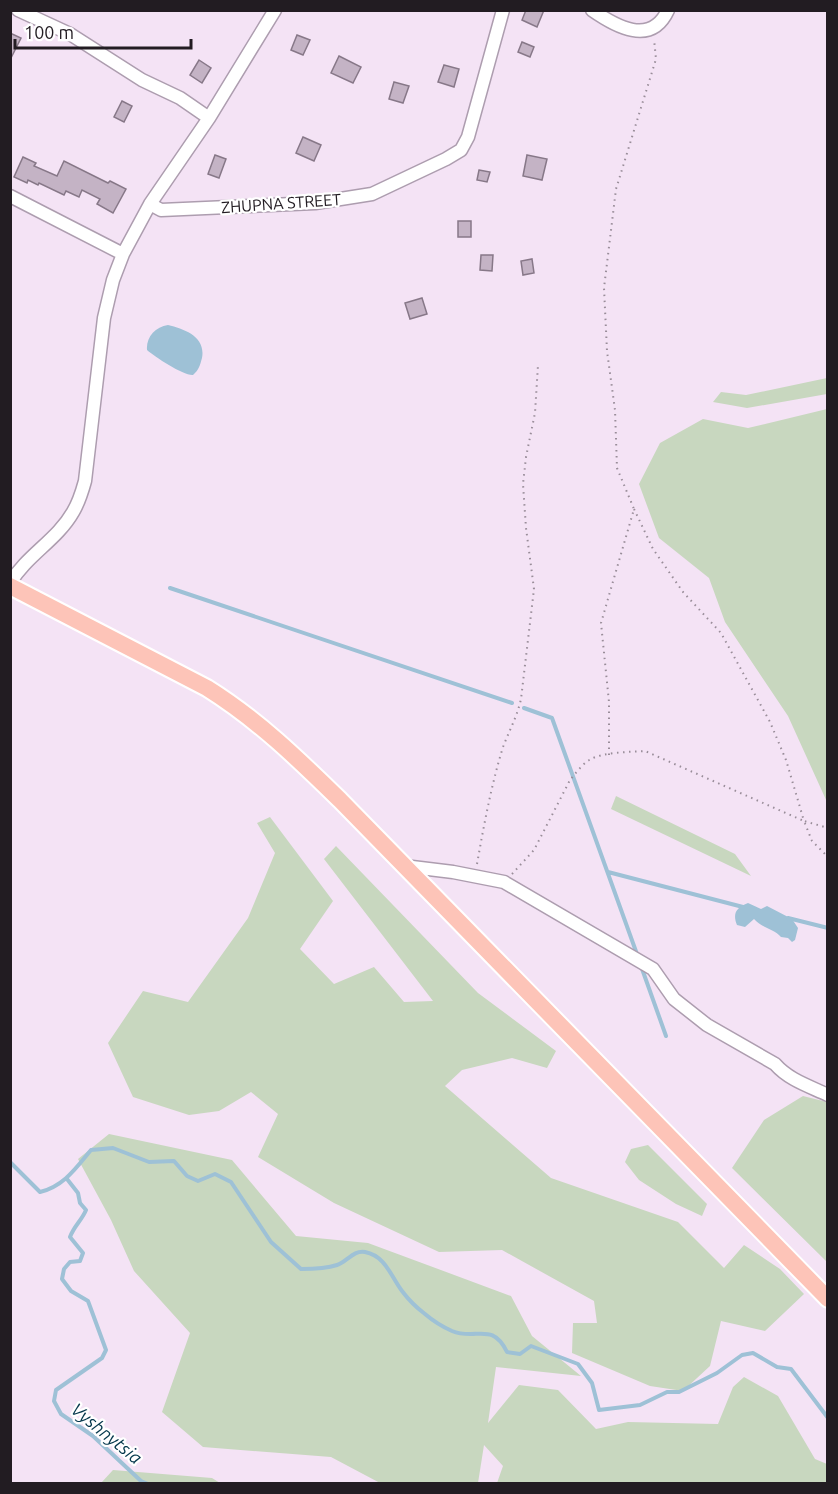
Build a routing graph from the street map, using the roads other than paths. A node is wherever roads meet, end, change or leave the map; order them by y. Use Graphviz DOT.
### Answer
graph roads {
  1 [pos="18,10"];
  2 [pos="274,10"];
  3 [pos="503,10"];
  4 [pos="592,10"];
  5 [pos="668,10"];
  6 [pos="209,117"];
  7 [pos="10,196"];
  8 [pos="155,207"];
  9 [pos="123,254"];
  10 [pos="10,585"];
  11 [pos="404,866"];
  12 [pos="828,1095"];
  13 [pos="828,1299"];
  1 -- 6 [label="street"];
  2 -- 6 [label="street"];
  3 -- 8 [label="street, ZHUPNA STREET"];
  4 -- 5 [label="street"];
  6 -- 8 [label="street"];
  7 -- 9 [label="street"];
  8 -- 9 [label="street"];
  9 -- 10 [label="street"];
  10 -- 11 [label="main road"];
  11 -- 12 [label="street"];
  11 -- 13 [label="main road"];
}
